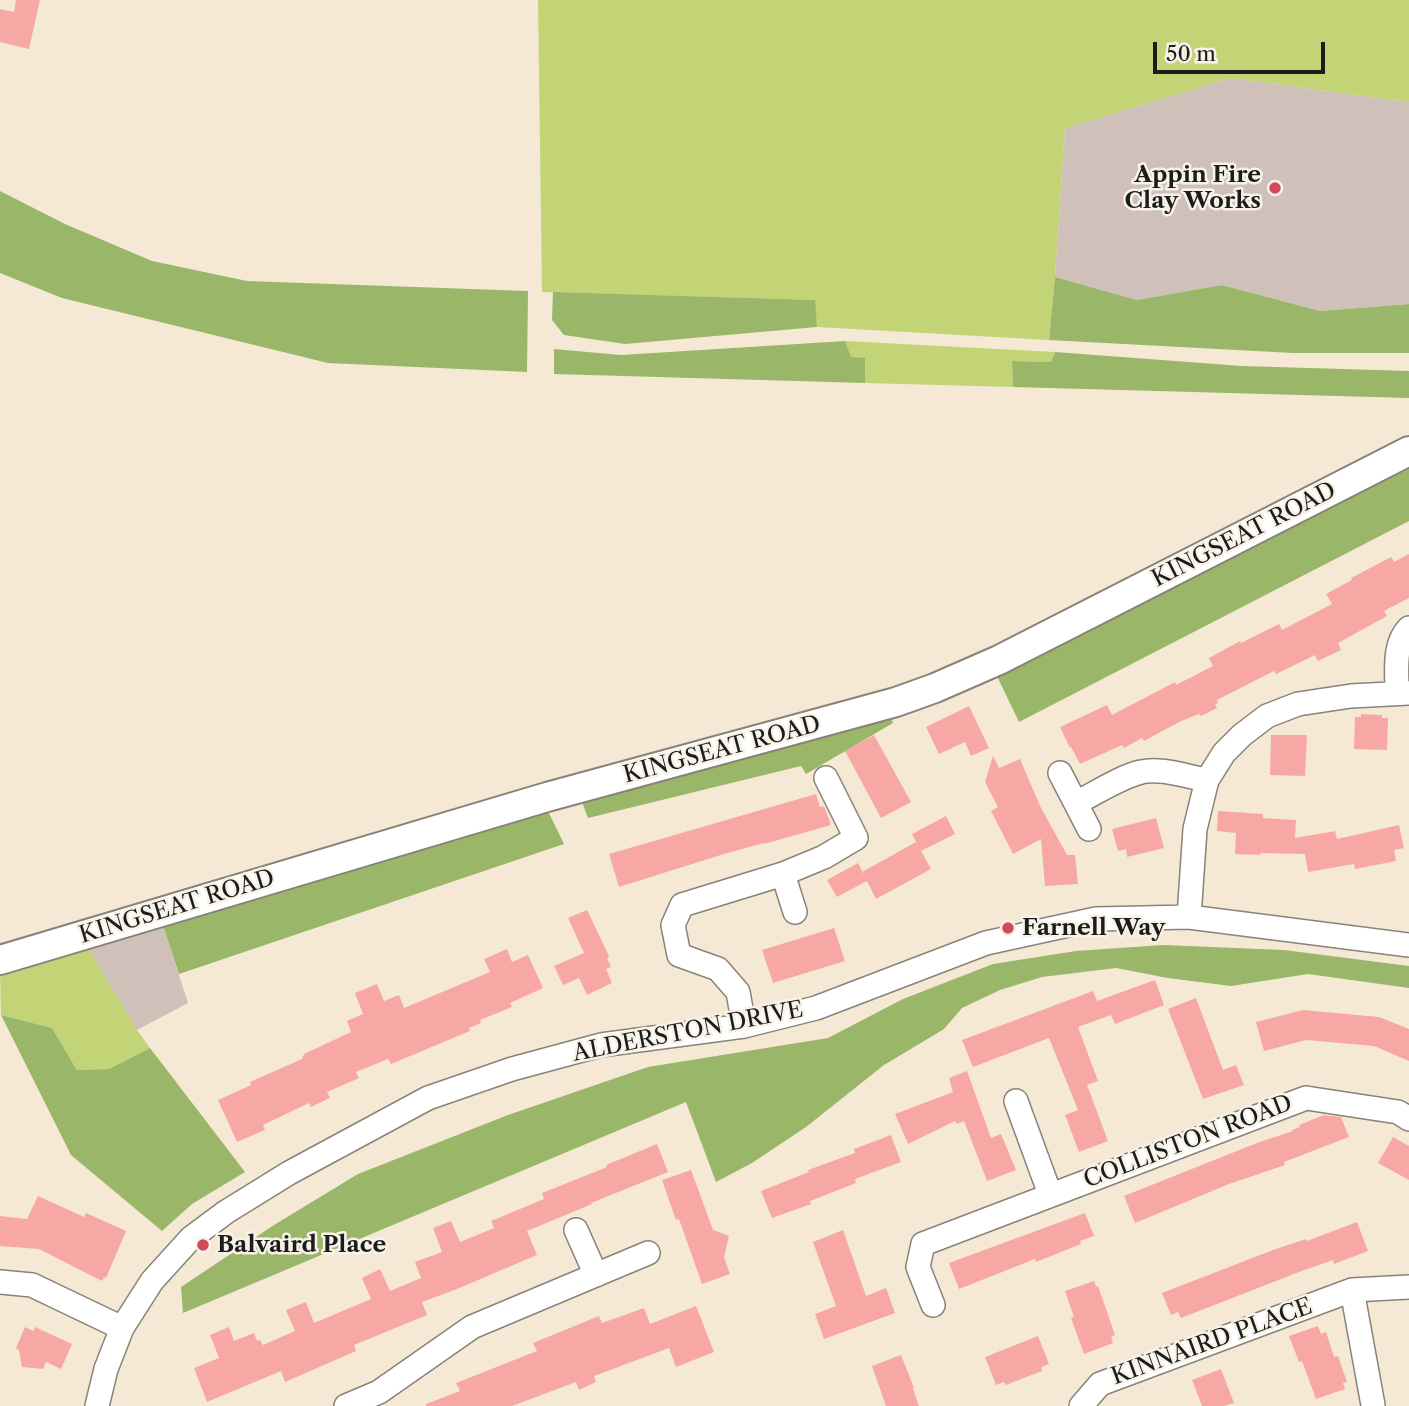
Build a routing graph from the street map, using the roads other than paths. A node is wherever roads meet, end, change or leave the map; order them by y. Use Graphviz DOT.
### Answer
graph roads {
  1 [pos="1409,451"];
  2 [pos="1409,628"];
  3 [pos="1403,693"];
  4 [pos="1060,773"];
  5 [pos="826,778"];
  6 [pos="1207,780"];
  7 [pos="1076,803"];
  8 [pos="1089,829"];
  9 [pos="783,874"];
  10 [pos="795,912"];
  11 [pos="1189,917"];
  12 [pos="1409,945"];
  13 [pos="0,960"];
  14 [pos="744,1026"];
  15 [pos="1016,1101"];
  16 [pos="1409,1119"];
  17 [pos="1050,1194"];
  18 [pos="576,1230"];
  19 [pos="648,1253"];
  20 [pos="596,1275"];
  21 [pos="0,1282"];
  22 [pos="1409,1287"];
  23 [pos="1352,1290"];
  24 [pos="933,1305"];
  25 [pos="122,1328"];
  26 [pos="1373,1405"];
  27 [pos="97,1406"];
  28 [pos="346,1406"];
  29 [pos="1081,1406"];
  1 -- 13 [label="street, KINGSEAT ROAD"];
  2 -- 3 [label="street"];
  3 -- 6 [label="street"];
  4 -- 7 [label="street"];
  5 -- 9 [label="street"];
  6 -- 7 [label="street"];
  6 -- 11 [label="street"];
  7 -- 8 [label="street"];
  9 -- 10 [label="street"];
  9 -- 14 [label="street"];
  11 -- 12 [label="street, ALDERSTON DRIVE"];
  11 -- 14 [label="street, ALDERSTON DRIVE"];
  14 -- 25 [label="street, ALDERSTON DRIVE"];
  15 -- 17 [label="street"];
  16 -- 17 [label="street, COLLISTON ROAD"];
  17 -- 24 [label="street, COLLISTON ROAD"];
  18 -- 20 [label="street"];
  19 -- 20 [label="street"];
  20 -- 28 [label="street"];
  21 -- 25 [label="street"];
  22 -- 23 [label="street, KINNAIRD PLACE"];
  23 -- 26 [label="street"];
  23 -- 29 [label="street, KINNAIRD PLACE"];
  25 -- 27 [label="street, ALDERSTON DRIVE"];
}
